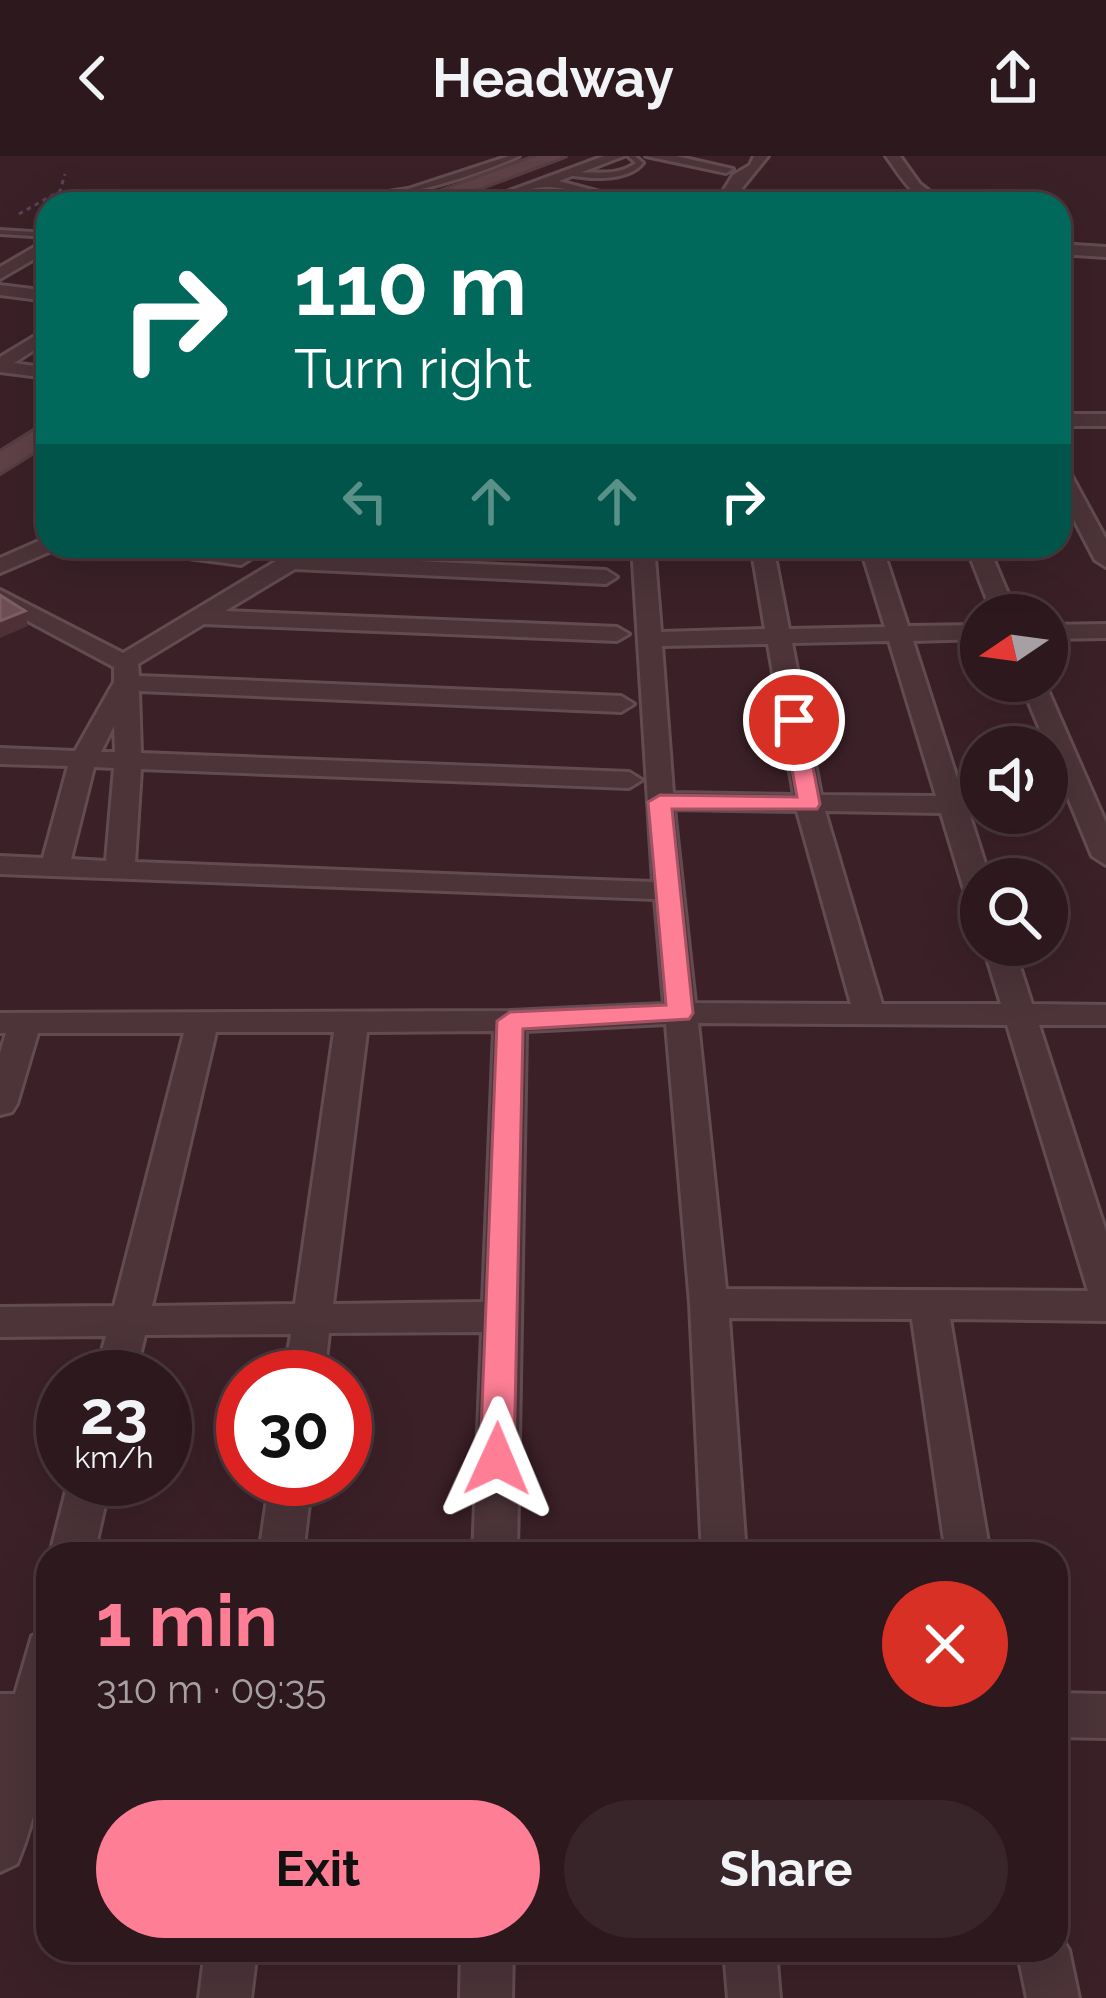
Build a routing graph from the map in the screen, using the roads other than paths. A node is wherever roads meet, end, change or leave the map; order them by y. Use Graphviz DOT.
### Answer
graph roads {
  1 [pos="516,156"];
  2 [pos="617,156"];
  3 [pos="631,156"];
  4 [pos="653,156"];
  5 [pos="761,156"];
  6 [pos="893,156"];
  7 [pos="730,163"];
  8 [pos="561,165"];
  9 [pos="544,182"];
  10 [pos="402,192"];
  11 [pos="461,192"];
  12 [pos="517,192"];
  13 [pos="586,192"];
  14 [pos="717,192"];
  15 [pos="723,192"];
  16 [pos="922,192"];
  17 [pos="0,232"];
  18 [pos="36,234"];
  19 [pos="1071,250"];
  20 [pos="36,251"];
  21 [pos="1106,251"];
  22 [pos="0,252"];
  23 [pos="30,255"];
  24 [pos="0,274"];
  25 [pos="0,290"];
  26 [pos="36,294"];
  27 [pos="23,332"];
  28 [pos="36,333"];
  29 [pos="36,341"];
  30 [pos="0,366"];
  31 [pos="36,371"];
  32 [pos="1071,420"];
  33 [pos="1106,420"];
  34 [pos="36,439"];
  35 [pos="0,465"];
  36 [pos="1071,486"];
  37 [pos="1095,516"];
  38 [pos="36,550"];
  39 [pos="300,558"];
  40 [pos="642,558"];
  41 [pos="764,558"];
  42 [pos="875,558"];
  43 [pos="982,558"];
  44 [pos="1106,560"];
  45 [pos="295,562"];
  46 [pos="0,566"];
  47 [pos="606,577"];
  48 [pos="996,594"];
  49 [pos="0,597"];
  50 [pos="195,617"];
  51 [pos="1106,631"];
  52 [pos="898,632"];
  53 [pos="960,632"];
  54 [pos="1068,632"];
  55 [pos="778,636"];
  56 [pos="633,637"];
  57 [pos="126,673"];
  58 [pos="1043,702"];
  59 [pos="621,704"];
  60 [pos="0,756"];
  61 [pos="82,761"];
  62 [pos="128,763"];
  63 [pos="629,780"];
  64 [pos="660,802"];
  65 [pos="809,804"];
  66 [pos="1094,804"];
  67 [pos="950,806"];
  68 [pos="960,806"];
  69 [pos="1106,856"];
  70 [pos="968,858"];
  71 [pos="0,865"];
  72 [pos="55,866"];
  73 [pos="121,869"];
  74 [pos="669,892"];
  75 [pos="1006,966"];
  76 [pos="680,1013"];
  77 [pos="869,1013"];
  78 [pos="1106,1015"];
  79 [pos="1024,1017"];
  80 [pos="352,1021"];
  81 [pos="510,1021"];
  82 [pos="203,1022"];
  83 [pos="13,1024"];
  84 [pos="0,1104"];
  85 [pos="1106,1290"];
  86 [pos="709,1303"];
  87 [pos="1106,1306"];
  88 [pos="929,1309"];
  89 [pos="501,1317"];
  90 [pos="312,1319"];
  91 [pos="129,1320"];
  92 [pos="0,1322"];
  93 [pos="122,1350"];
  94 [pos="308,1350"];
  95 [pos="84,1506"];
  96 [pos="287,1506"];
  97 [pos="75,1542"];
  98 [pos="283,1542"];
  99 [pos="495,1542"];
  100 [pos="723,1542"];
  101 [pos="966,1542"];
  102 [pos="27,1715"];
  103 [pos="1068,1715"];
  104 [pos="1106,1716"];
  105 [pos="0,1847"];
  106 [pos="230,1962"];
  107 [pos="487,1962"];
  108 [pos="751,1962"];
  109 [pos="1046,1962"];
  110 [pos="225,1998"];
  111 [pos="486,1998"];
  112 [pos="754,1998"];
  113 [pos="1053,1998"];
  1 -- 10 [label="lane"];
  2 -- 8 [label="street"];
  3 -- 8 [label="lane"];
  4 -- 7 [label="street"];
  5 -- 15 [label="street"];
  6 -- 16 [label="street"];
  7 -- 14 [label="street"];
  8 -- 9 [label="street"];
  8 -- 11 [label="main road"];
  9 -- 12 [label="street"];
  9 -- 13 [label="street"];
  17 -- 18 [label="lane"];
  19 -- 21 [label="street"];
  20 -- 23 [label="street"];
  22 -- 23 [label="street"];
  23 -- 24 [label="street"];
  25 -- 26 [label="street"];
  27 -- 28 [label="street"];
  29 -- 30 [label="street"];
  30 -- 31 [label="street"];
  32 -- 33 [label="street"];
  34 -- 35 [label="main road"];
  36 -- 37 [label="street"];
  37 -- 44 [label="street"];
  38 -- 46 [label="street"];
  39 -- 45 [label="street"];
  40 -- 56 [label="street"];
  41 -- 55 [label="street"];
  42 -- 52 [label="street"];
  43 -- 48 [label="street"];
  45 -- 47 [label="street"];
  45 -- 50 [label="street"];
  49 -- 57 [label="street"];
  50 -- 56 [label="street"];
  50 -- 57 [label="street"];
  51 -- 54 [label="street"];
  52 -- 53 [label="street"];
  52 -- 55 [label="street"];
  52 -- 67 [label="street"];
  55 -- 56 [label="street"];
  55 -- 65 [label="street"];
  56 -- 64 [label="street"];
  57 -- 59 [label="street"];
  57 -- 61 [label="street"];
  57 -- 62 [label="street"];
  58 -- 66 [label="street"];
  60 -- 61 [label="street"];
  61 -- 62 [label="street"];
  61 -- 72 [label="street"];
  62 -- 63 [label="street"];
  62 -- 73 [label="street"];
  64 -- 65 [label="street"];
  64 -- 74 [label="street"];
  65 -- 67 [label="street"];
  65 -- 77 [label="street"];
  66 -- 69 [label="street"];
  67 -- 68 [label="street"];
  67 -- 70 [label="street"];
  71 -- 72 [label="street"];
  72 -- 73 [label="street"];
  73 -- 74 [label="street"];
  74 -- 76 [label="street"];
  75 -- 79 [label="street"];
  76 -- 77 [label="street"];
  76 -- 81 [label="street"];
  76 -- 86 [label="street"];
  77 -- 79 [label="street"];
  78 -- 79 [label="street"];
  79 -- 85 [label="street"];
  80 -- 81 [label="street"];
  80 -- 82 [label="street"];
  80 -- 90 [label="street"];
  81 -- 89 [label="street"];
  82 -- 83 [label="street"];
  82 -- 91 [label="street"];
  83 -- 84 [label="street"];
  86 -- 88 [label="street"];
  86 -- 100 [label="street"];
  87 -- 88 [label="street"];
  88 -- 101 [label="street"];
  89 -- 90 [label="street"];
  89 -- 99 [label="street"];
  90 -- 91 [label="street"];
  90 -- 94 [label="street"];
  91 -- 92 [label="street"];
  91 -- 93 [label="street"];
  95 -- 97 [label="street"];
  96 -- 98 [label="street"];
  102 -- 105 [label="street"];
  103 -- 104 [label="street"];
  106 -- 110 [label="street"];
  107 -- 111 [label="street"];
  108 -- 112 [label="street"];
  109 -- 113 [label="street"];
}
